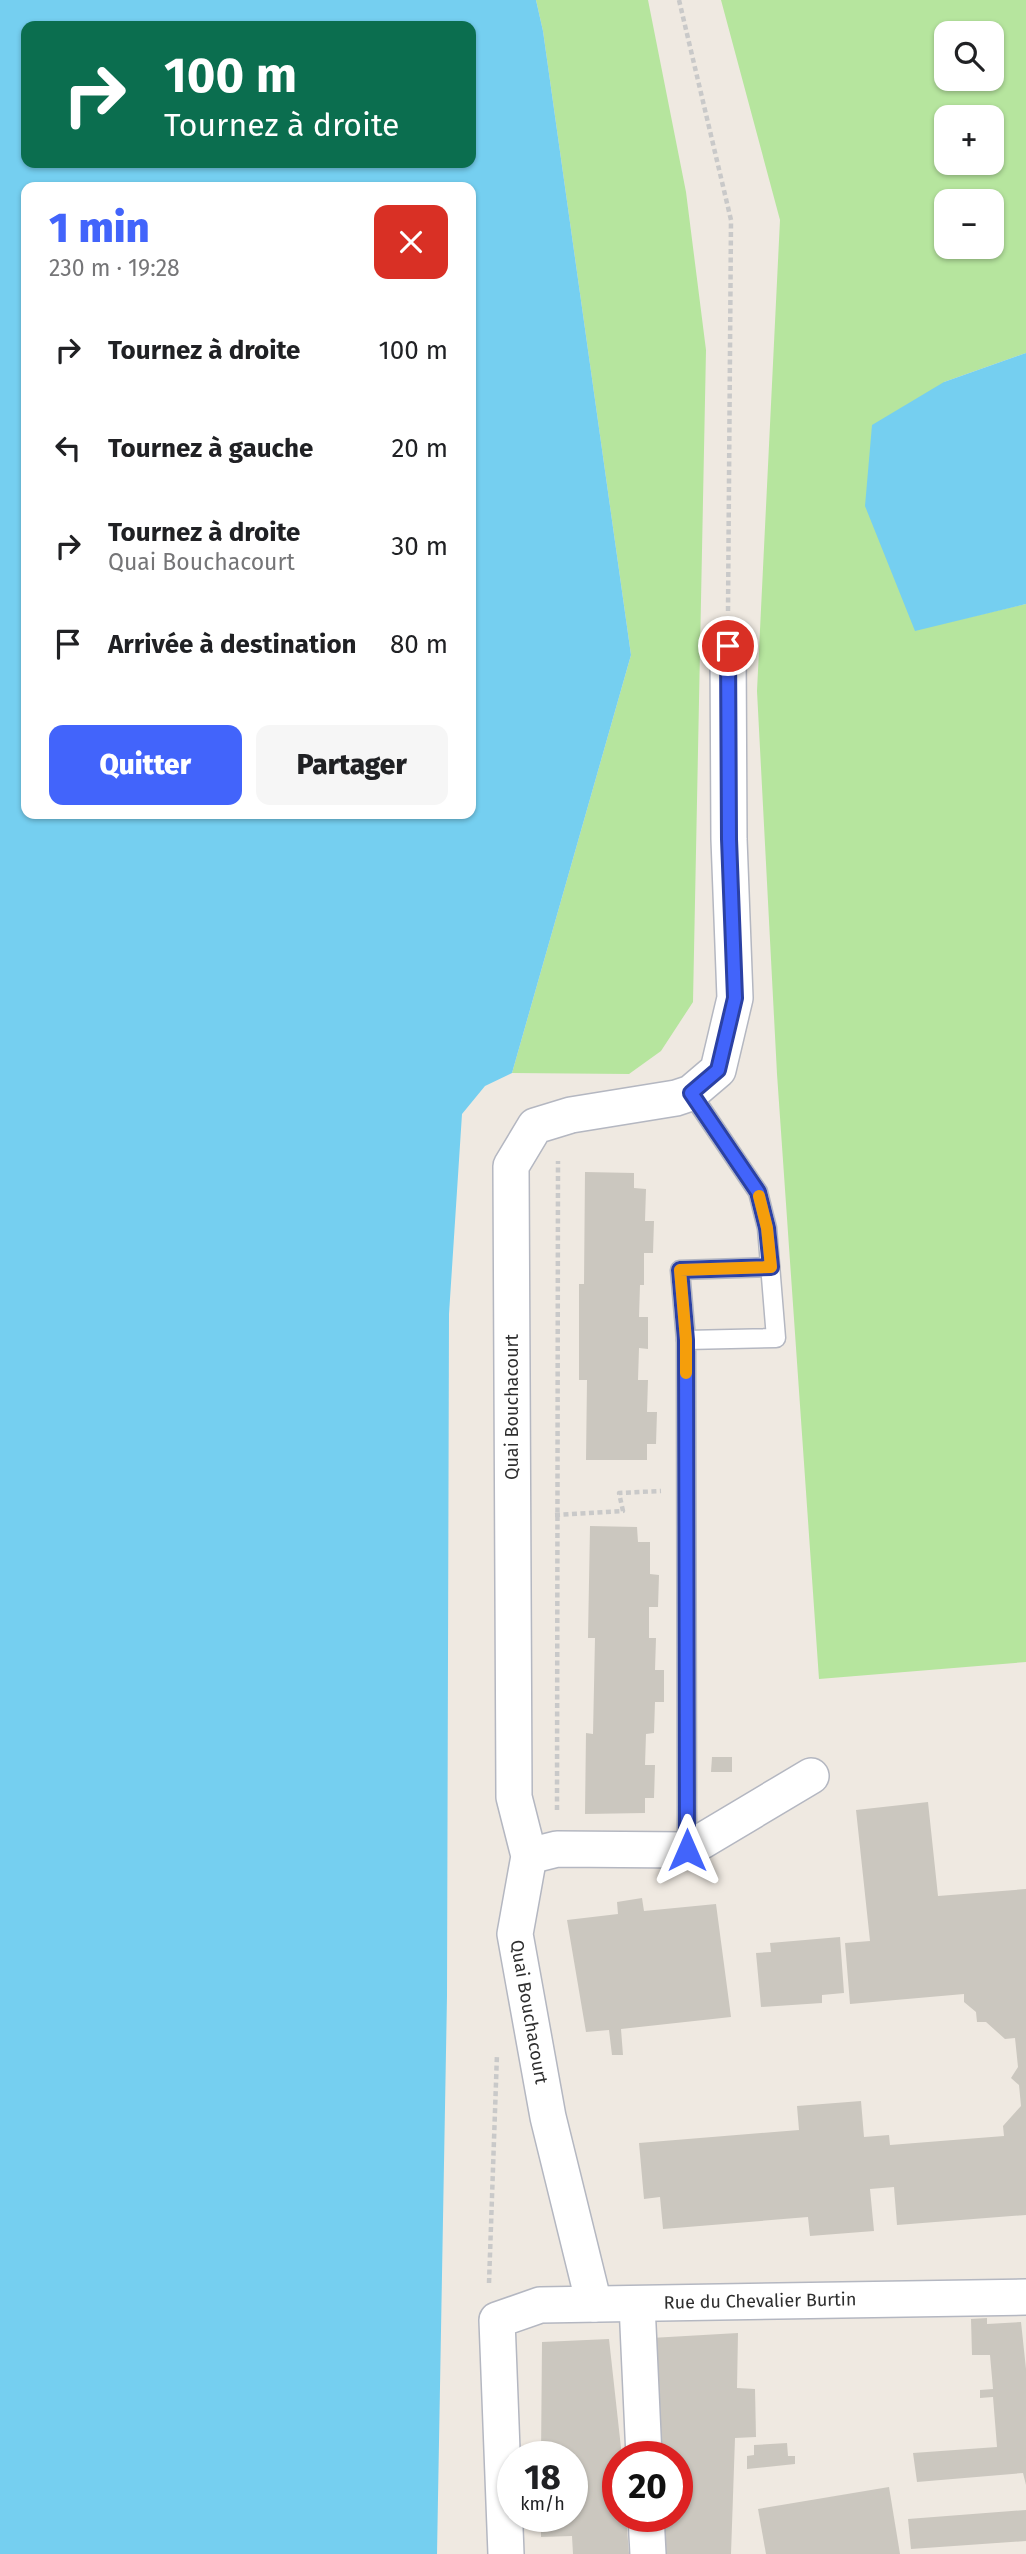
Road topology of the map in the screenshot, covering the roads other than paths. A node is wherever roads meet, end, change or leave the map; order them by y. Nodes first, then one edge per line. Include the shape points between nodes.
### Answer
1 (728, 646) road end
2 (691, 1093) junction
3 (771, 1267) junction
4 (686, 1340) junction
5 (811, 1776) dead end
6 (687, 1850) junction
7 (543, 1852) junction
8 (1026, 2297) edge
9 (594, 2304) junction
10 (637, 2304) junction
11 (642, 2441) edge
12 (647, 2532) edge
13 (506, 2554) edge
14 (648, 2554) edge

1 - 2 street, Quai Bouchacourt via 735,998 718,1070
2 - 3 lane via 758,1192
2 - 7 street, Quai Bouchacourt via 536,1126 511,1166 514,1797
3 - 4 lane via 776,1338
3 - 4 lane via 680,1270
4 - 6 lane
5 - 6 street
6 - 7 street
7 - 9 street, Quai Bouchacourt via 515,1934 548,2117
8 - 10 street, Rue du Chevalier Burtin
9 - 10 street, Rue du Chevalier Burtin
9 - 13 street, Rue du Chevalier Burtin via 493,2304
10 - 11 street
12 - 14 street

